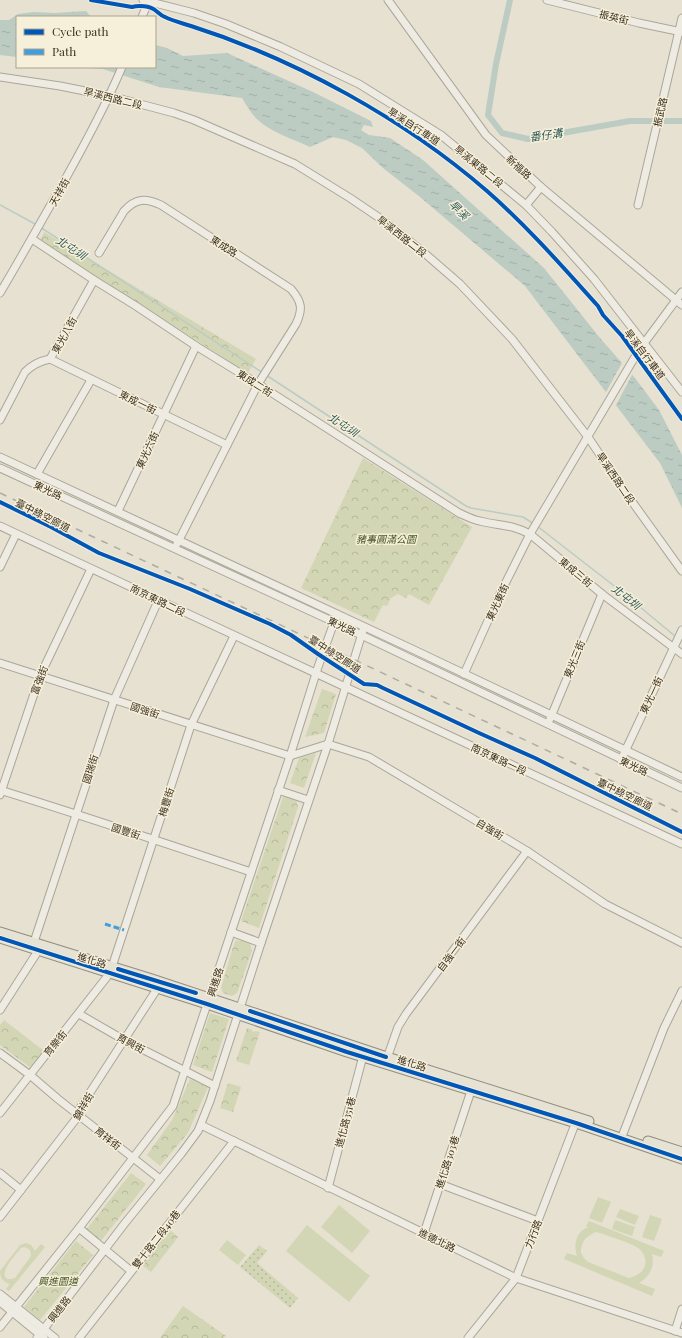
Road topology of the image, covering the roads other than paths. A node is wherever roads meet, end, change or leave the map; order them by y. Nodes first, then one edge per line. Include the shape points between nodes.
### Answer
1 (147, 0) edge
2 (388, 0) edge
3 (547, 0) edge
4 (142, 16) edge
5 (682, 18) edge
6 (680, 31) edge
7 (122, 68) edge
8 (0, 76) edge
9 (110, 96) junction
10 (541, 187) junction
11 (526, 205) junction
12 (638, 205) dead end
13 (32, 239) junction
14 (99, 253) dead end
15 (94, 280) junction
16 (682, 292) edge
17 (0, 293) edge
18 (676, 299) junction
19 (682, 304) edge
20 (644, 344) junction
21 (196, 346) junction
22 (50, 359) junction
23 (92, 380) junction
24 (258, 384) junction
25 (682, 392) edge
26 (164, 415) junction
27 (0, 420) edge
28 (588, 437) junction
29 (227, 445) junction
30 (0, 457) edge
31 (0, 468) edge
32 (37, 474) junction
33 (118, 511) junction
34 (480, 521) joint
35 (0, 526) edge
36 (531, 533) junction
37 (16, 534) junction
38 (178, 540) junction
39 (174, 548) junction
40 (0, 567) edge
41 (91, 569) junction
42 (682, 571) edge
43 (602, 594) junction
44 (158, 601) junction
45 (336, 614) junction
46 (334, 622) junction
47 (364, 627) junction
48 (682, 630) edge
49 (361, 635) junction
50 (234, 636) junction
51 (674, 648) junction
52 (682, 654) edge
53 (0, 663) edge
54 (316, 674) junction
55 (464, 674) junction
56 (40, 676) junction
57 (345, 688) junction
58 (114, 700) junction
59 (551, 716) junction
60 (547, 724) junction
61 (191, 725) junction
62 (328, 744) junction
63 (625, 750) junction
64 (290, 756) junction
65 (621, 760) junction
66 (682, 777) edge
67 (682, 788) edge
68 (278, 790) junction
69 (1, 792) edge
70 (308, 800) junction
71 (76, 813) junction
72 (154, 840) junction
73 (682, 844) edge
74 (527, 851) junction
75 (251, 872) junction
76 (0, 932) edge
77 (231, 932) junction
78 (0, 938) edge
79 (34, 942) junction
80 (261, 943) junction
81 (682, 943) edge
82 (38, 951) junction
83 (111, 970) junction
84 (157, 989) junction
85 (682, 990) edge
86 (208, 1001) junction
87 (0, 1010) edge
88 (239, 1011) junction
89 (79, 1014) junction
90 (124, 1040) junction
91 (0, 1053) edge
92 (363, 1056) junction
93 (386, 1060) junction
94 (184, 1070) junction
95 (30, 1075) junction
96 (215, 1086) junction
97 (470, 1091) junction
98 (0, 1113) edge
99 (79, 1115) junction
100 (577, 1120) junction
101 (201, 1125) junction
102 (622, 1136) junction
103 (234, 1142) junction
104 (682, 1152) edge
105 (133, 1158) junction
106 (682, 1159) edge
107 (0, 1173) edge
108 (160, 1180) junction
109 (440, 1184) junction
110 (328, 1188) junction
111 (21, 1190) junction
112 (0, 1217) edge
113 (538, 1221) junction
114 (78, 1228) junction
115 (424, 1233) junction
116 (105, 1250) junction
117 (131, 1271) junction
118 (516, 1278) junction
119 (0, 1294) edge
120 (0, 1302) edge
121 (13, 1309) junction
122 (682, 1309) edge
123 (0, 1327) edge
124 (678, 1332) edge
125 (41, 1335) edge
126 (55, 1338) edge
127 (79, 1338) edge
128 (468, 1338) edge

1 - 4 street
1 - 11 street, 旱溪東路二段 via 226,24 359,84 441,135
2 - 10 street, 新福路 via 486,135
3 - 6 street, 振英街
5 - 6 street, 振武路
6 - 12 street, 振武路
7 - 9 street, 天祥街
8 - 9 street, 旱溪西路二段
9 - 13 street, 天祥街
9 - 28 street, 旱溪西路二段 via 194,120 295,164 387,223 460,284 512,339
10 - 11 street
10 - 18 street, 新福路
11 - 20 street, 旱溪東路二段 via 594,279
13 - 15 street, 東成二街
13 - 17 street, 天祥街
14 - 24 street, 東成路 via 130,205 136,201 152,201 291,289 300,305 300,314
15 - 21 street, 東成二街
15 - 22 street, 東光八街
16 - 18 street, 東光東街
18 - 19 street, 新福路
18 - 20 street, 東光東街
20 - 25 street, 旱溪東路二段
20 - 28 street, 東光東街
21 - 24 street, 東成二街
21 - 26 street, 東光六街
22 - 23 street, 東成一街
22 - 27 street, 東光八街 via 31,366 24,372
23 - 26 street, 東成一街
23 - 32 street
24 - 29 street
24 - 34 street, 東成二街 via 453,510
26 - 29 street, 東成一街
26 - 33 street, 東光六街
28 - 36 street, 東光東街
28 - 42 street, 旱溪西路二段
29 - 38 street
30 - 32 street, 東光路
31 - 39 street, 東光路
32 - 33 street, 東光路
33 - 38 street, 東光路
34 - 36 street, 東成三街 via 507,525
35 - 37 street, 南京東路二段
36 - 43 street, 東成三街
36 - 55 street, 東光東街
37 - 40 street
37 - 41 street, 南京東路二段
38 - 39 street
38 - 45 street, 東光路
39 - 46 street, 東光路
41 - 44 street, 南京東路二段
41 - 56 street, 富強街
43 - 51 street, 東成三街
43 - 59 street, 東光三街
44 - 50 street, 南京東路二段
44 - 58 street, 國瑞街
45 - 46 street, 興進路
45 - 47 street, 東光路
46 - 49 street, 東光路
46 - 54 street, 興進路
47 - 49 street, 興進路
47 - 55 street, 東光路
48 - 51 street, 東光一街
49 - 57 street, 興進路
49 - 60 street, 東光路
50 - 54 street, 南京東路二段
50 - 61 street, 梅豐街
51 - 52 street, 東成三街
51 - 63 street, 東光一街
53 - 56 street, 國強街
54 - 57 street, 南京東路一段
54 - 64 street, 興進路
55 - 59 street, 東光路
56 - 58 street, 國強街
56 - 69 street, 富強街
57 - 62 street, 興進路
57 - 73 street, 南京東路一段
58 - 61 street, 國強街
58 - 71 street, 國瑞街
59 - 60 street, 東光三街
59 - 63 street, 東光路
60 - 65 street, 東光路
61 - 64 street, 國強街
61 - 72 street, 梅豐街
62 - 64 street
62 - 70 street, 興進路
62 - 74 street, 自強街 via 369,757
63 - 65 street, 東光一街
63 - 66 street, 東光路
64 - 68 street, 興進路
65 - 67 street, 東光路
68 - 70 street
68 - 75 street, 興進路
69 - 71 street, 國豐街
70 - 80 street, 興進路
71 - 72 street, 國豐街
71 - 79 street, 國瑞街
72 - 75 street, 國豐街
72 - 83 street, 梅豐街
74 - 81 street, 自強街 via 605,904
74 - 93 street, 自強一街 via 406,1014 398,1026
75 - 77 street, 興進路
76 - 79 main road, 進化路
77 - 80 street
77 - 86 street, 興進路
78 - 82 main road, 進化路
79 - 83 main road, 進化路
80 - 88 street, 興進路
82 - 83 main road, 進化路
82 - 87 street
83 - 84 main road, 進化路
83 - 86 main road, 進化路
83 - 89 street, 育樂街
84 - 86 main road, 進化路
84 - 90 street, 錦祥街
85 - 102 street via 664,1028
86 - 88 main road, 進化路
86 - 94 street, 興進路
88 - 92 main road, 進化路
88 - 93 main road, 進化路
88 - 96 street, 興進路
89 - 90 street, 育興街
89 - 95 street, 育樂街
90 - 94 street, 育興街
90 - 99 street, 錦祥街 via 80,1108
91 - 95 street, 育祥街
92 - 93 main road, 進化路
92 - 110 street, 進化路351巷
93 - 97 main road, 進化路
93 - 100 main road, 進化路
94 - 96 street, 育興街
94 - 105 street, 興進路 via 173,1106
95 - 98 street, 育樂街
95 - 99 street, 育祥街
96 - 101 street, 興進路
97 - 100 main road, 進化路
97 - 109 street, 進化路303巷
99 - 105 street, 育祥街
99 - 111 street, 錦祥街
100 - 102 main road, 進化路
100 - 113 street, 力行路
101 - 103 street, 進德北路
101 - 108 street, 興進路
102 - 104 main road, 進化路
102 - 106 main road, 進化路
103 - 110 street, 進德北路
103 - 117 street, 雙十路二段40巷
105 - 108 street, 育祥街
105 - 114 street, 興進路
107 - 111 street
108 - 116 street, 興進路
109 - 113 street
109 - 115 street, 進化路303巷
110 - 115 street, 進德北路
111 - 112 street, 錦祥街
113 - 118 street, 力行路
114 - 116 street
114 - 121 street, 興進路
115 - 118 street, 進德北路
116 - 117 street
116 - 125 street, 興進路
117 - 127 street, 雙十路二段40巷
118 - 124 street, 進德北路
118 - 128 street, 力行路
119 - 121 street
120 - 121 street
121 - 123 street, 興進路
121 - 125 street
122 - 124 street
125 - 126 street

